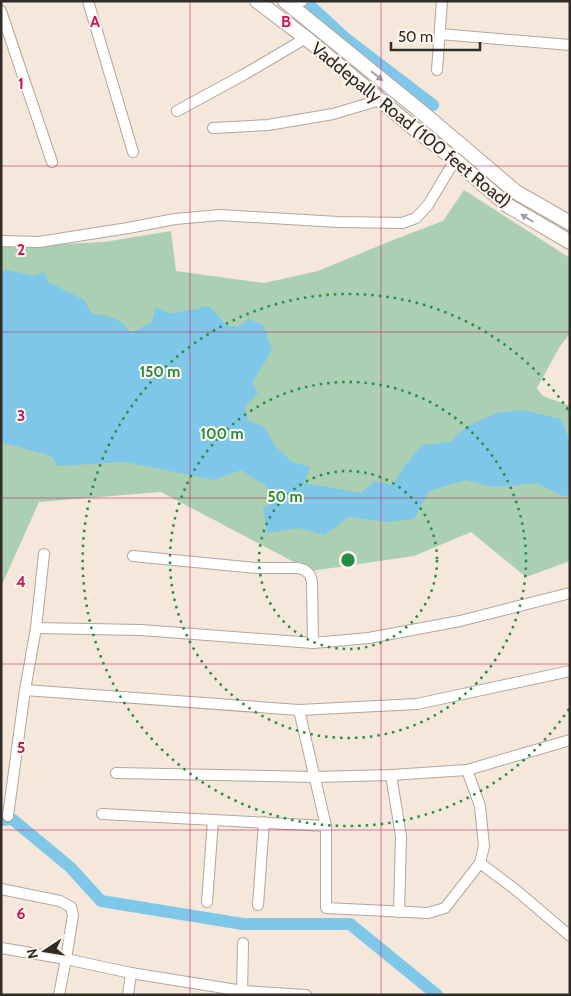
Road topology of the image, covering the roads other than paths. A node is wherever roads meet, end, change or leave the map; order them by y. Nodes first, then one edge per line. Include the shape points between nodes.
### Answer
1 (88, 1) edge
2 (257, 1) edge
3 (442, 1) edge
4 (295, 2) edge
5 (1, 11) edge
6 (440, 34) junction
7 (306, 38) junction
8 (570, 45) edge
9 (437, 70) dead end
10 (380, 100) junction
11 (177, 112) dead end
12 (212, 128) dead end
13 (133, 152) dead end
14 (454, 160) junction
15 (52, 162) dead end
16 (570, 223) edge
17 (1, 241) edge
18 (570, 242) edge
19 (44, 554) dead end
20 (133, 556) dead end
21 (570, 593) edge
22 (36, 628) junction
23 (313, 643) junction
24 (570, 671) edge
25 (25, 690) junction
26 (299, 710) junction
27 (570, 740) edge
28 (467, 770) junction
29 (116, 773) dead end
30 (391, 775) junction
31 (314, 777) junction
32 (102, 814) dead end
33 (8, 816) dead end
34 (213, 820) junction
35 (264, 822) junction
36 (326, 826) junction
37 (480, 863) junction
38 (1, 889) edge
39 (208, 902) dead end
40 (258, 905) dead end
41 (399, 912) junction
42 (570, 936) edge
43 (243, 943) dead end
44 (1, 948) edge
45 (66, 959) junction
46 (131, 973) junction
47 (242, 993) edge
48 (59, 995) edge
49 (128, 995) edge
50 (306, 995) edge

1 - 13 street
2 - 7 main road, Vaddepally Road (100 feet Road)
3 - 6 street
4 -> 16 main road via 516,192
5 - 15 street
6 - 8 street
6 - 9 street
7 - 10 main road, Vaddepally Road (100 feet Road)
7 - 11 street
10 - 12 street via 333,114 268,125
10 - 14 main road, Vaddepally Road (100 feet Road)
14 - 17 street via 428,205 416,218 402,223 220,215 175,219 40,242
18 -> 14 main road, Vaddepally Road (100 feet Road) via 507,205
19 - 22 street
20 - 23 street via 305,570 312,582
21 - 23 street via 460,621 369,638
22 - 23 street via 141,630
22 - 25 street
24 - 26 street via 417,704
25 - 26 street
25 - 33 street
26 - 31 street
27 - 28 street
28 - 30 street
28 - 37 street via 480,806 484,846
29 - 31 street
30 - 31 street
30 - 41 street via 401,836
31 - 36 street
32 - 34 street
34 - 35 street
34 - 39 street
35 - 36 street
35 - 40 street
36 - 41 street via 326,908
37 - 41 street via 445,908 428,913
37 - 42 street
38 - 45 street via 60,901 71,907 74,915
43 - 47 street
44 - 45 street
45 - 46 street
45 - 48 street
46 - 47 street
46 - 49 street
47 - 50 street

